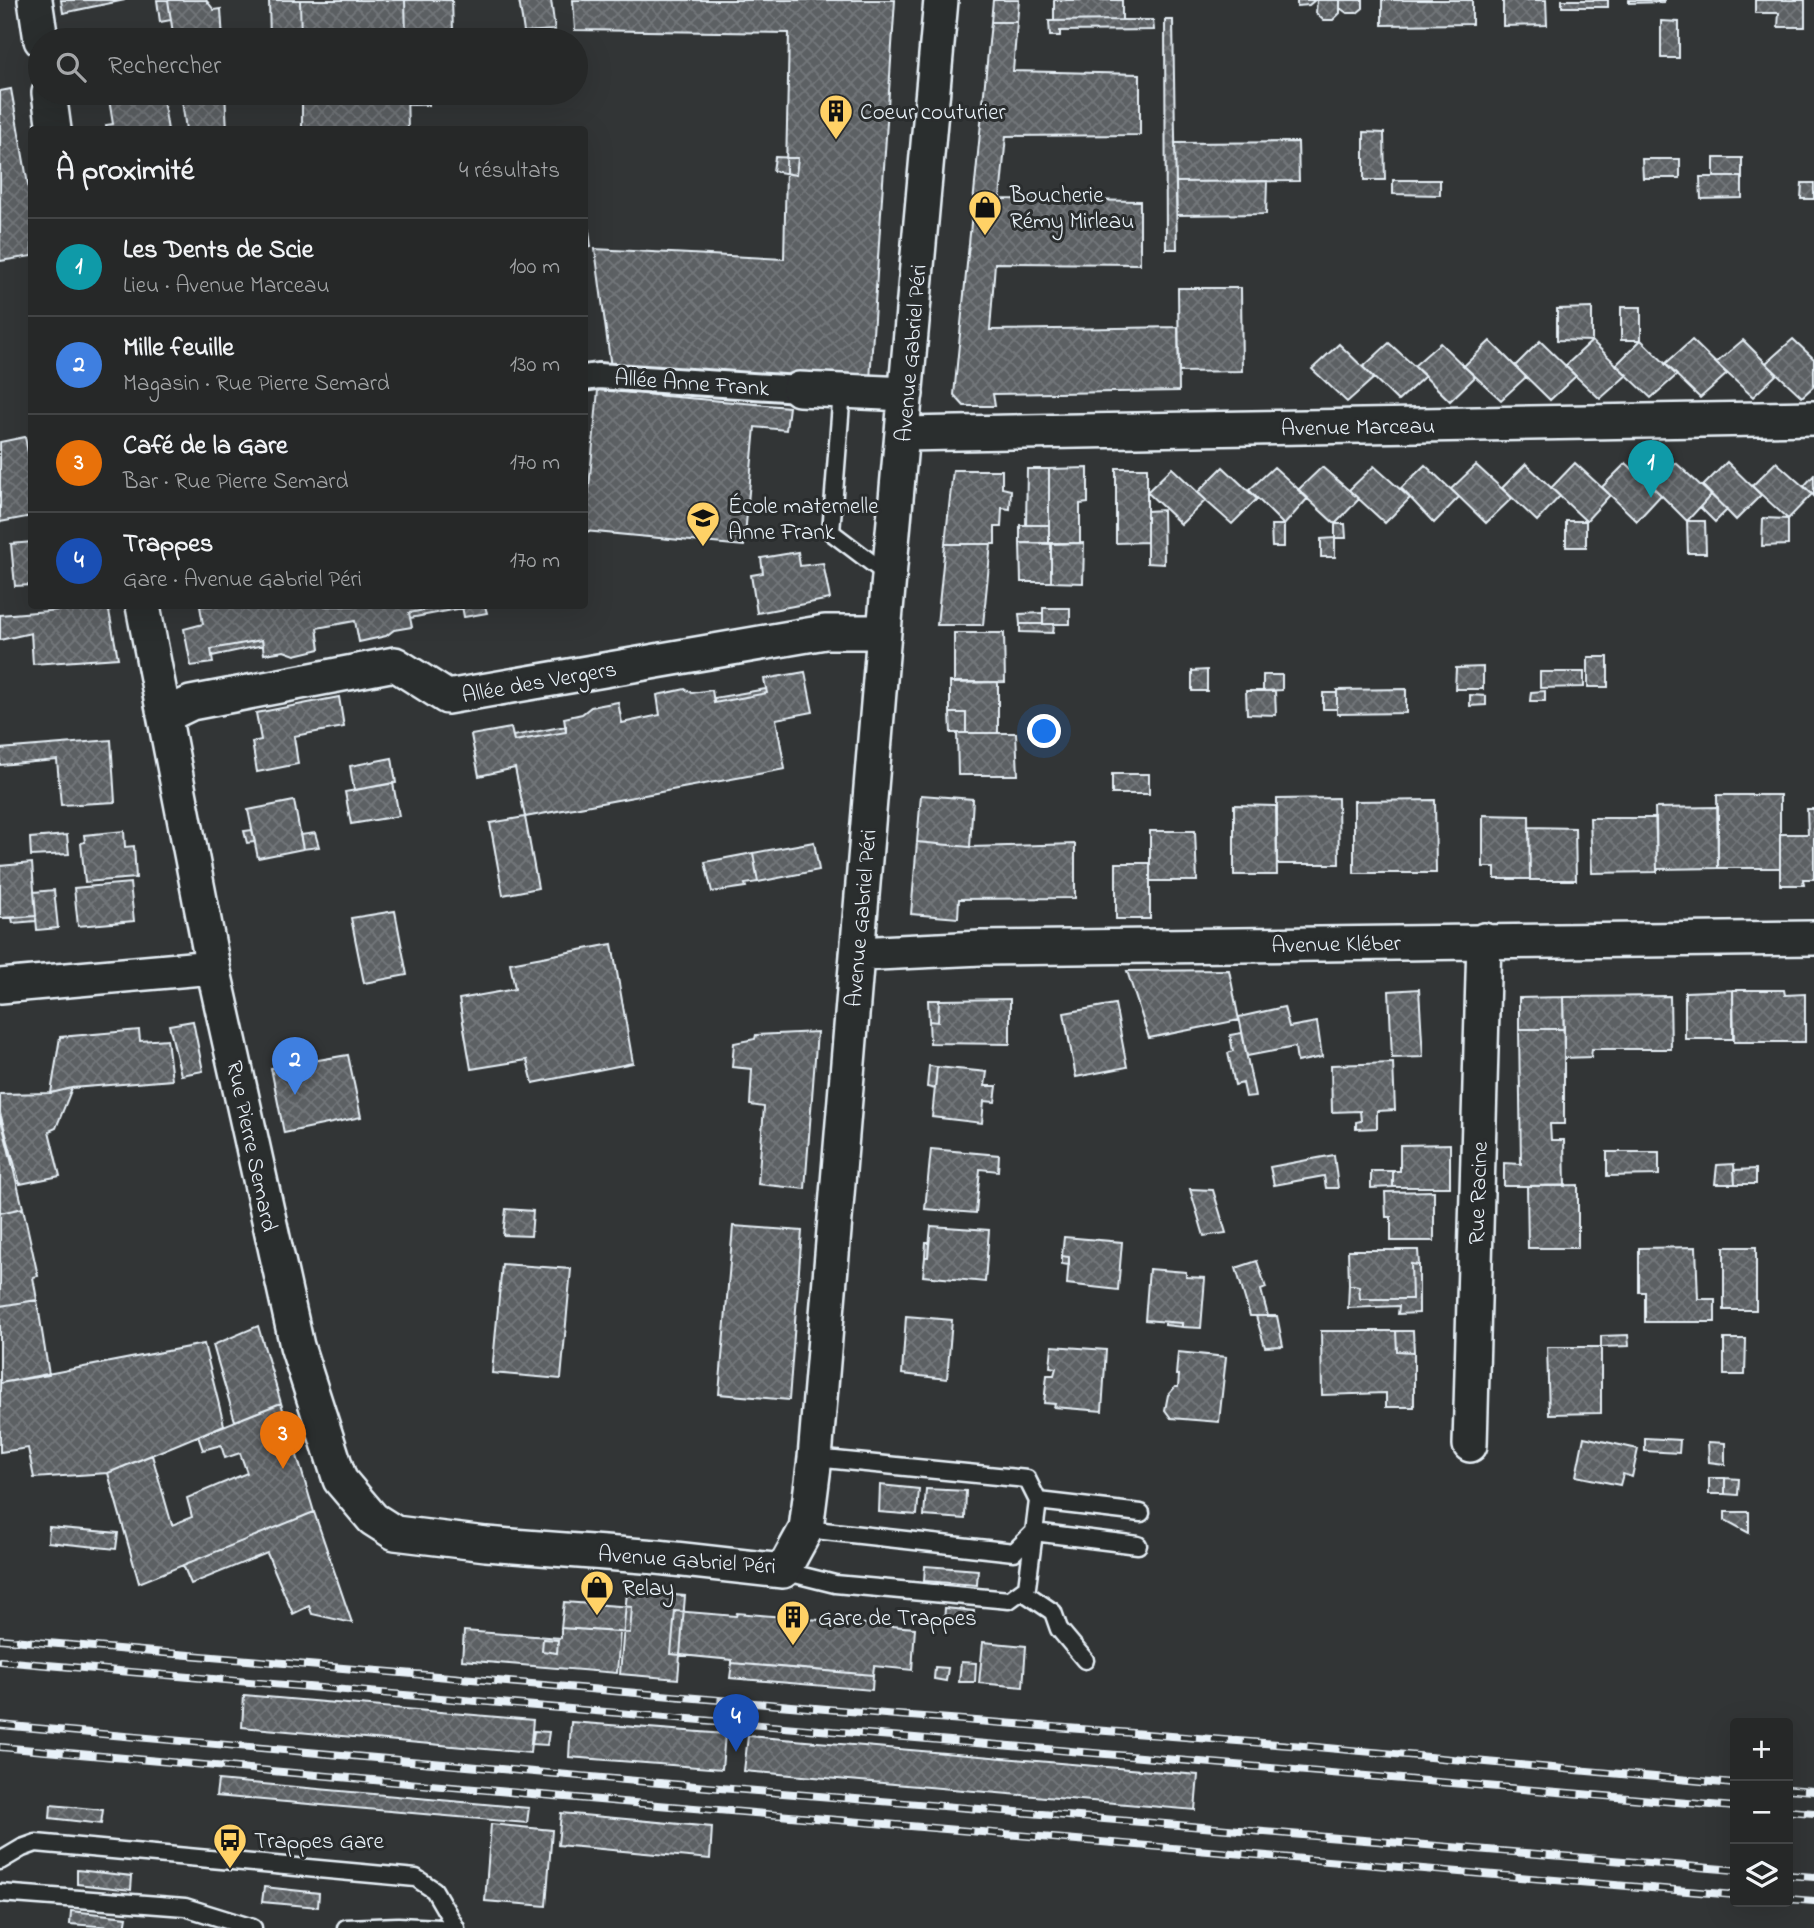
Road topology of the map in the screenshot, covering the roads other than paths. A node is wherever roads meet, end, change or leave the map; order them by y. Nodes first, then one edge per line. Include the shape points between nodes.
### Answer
1 (34, 0) edge
2 (941, 0) edge
3 (39, 28) edge
4 (51, 105) edge
5 (53, 126) edge
6 (588, 377) edge
7 (799, 389) joint
8 (842, 391) junction
9 (906, 394) junction
10 (1814, 418) edge
11 (903, 434) junction
12 (889, 576) junction
13 (144, 609) edge
14 (884, 632) junction
15 (166, 715) junction
16 (1814, 938) edge
17 (1484, 940) junction
18 (858, 954) junction
19 (214, 967) junction
20 (0, 986) edge
21 (1470, 1445) dead end
22 (815, 1458) junction
23 (1038, 1501) junction
24 (1141, 1513) dead end
25 (806, 1530) junction
26 (1034, 1532) junction
27 (1138, 1545) dead end
28 (524, 1546) joint
29 (783, 1571) junction
30 (1022, 1591) junction
31 (1085, 1660) dead end
32 (0, 1861) edge
33 (0, 1893) edge
34 (253, 1928) edge
35 (346, 1928) edge
36 (440, 1928) edge
37 (456, 1928) edge

1 - 3 street
2 - 9 street, Avenue Gabriel Péri
4 - 5 street
6 - 7 street, Allée Anne Frank
7 - 8 street
8 - 9 street
8 - 12 lane via 831,532
9 - 11 street, Avenue Gabriel Péri
10 - 11 street, Avenue Marceau
11 - 12 street, Avenue Gabriel Péri
12 - 14 street, Avenue Gabriel Péri
13 - 15 street, Rue Pierre Semard
14 - 15 street, Allée des Vergers via 825,632 447,697 395,664 191,703
14 - 18 street, Avenue Gabriel Péri
15 - 19 street, Rue Pierre Semard
16 - 17 street, Avenue Kléber
17 - 18 street, Avenue Kléber via 981,947
17 - 21 street, Rue Racine
18 - 22 street, Avenue Gabriel Péri
19 - 20 street
19 - 28 street, Rue Pierre Semard via 297,1346 340,1479 373,1519 395,1533
22 - 23 lane via 1027,1479
22 - 25 street, Avenue Gabriel Péri
23 - 24 lane
23 - 26 lane
25 - 26 lane via 1014,1552
25 - 29 street, Avenue Gabriel Péri
26 - 27 lane
26 - 30 lane via 1027,1587
28 - 29 street, Avenue Gabriel Péri
29 - 30 lane via 835,1584 1009,1600
30 - 31 lane via 1053,1612 1059,1629
32 - 37 lane via 36,1843 416,1878 434,1890
33 - 34 lane via 185,1907
35 - 36 lane

